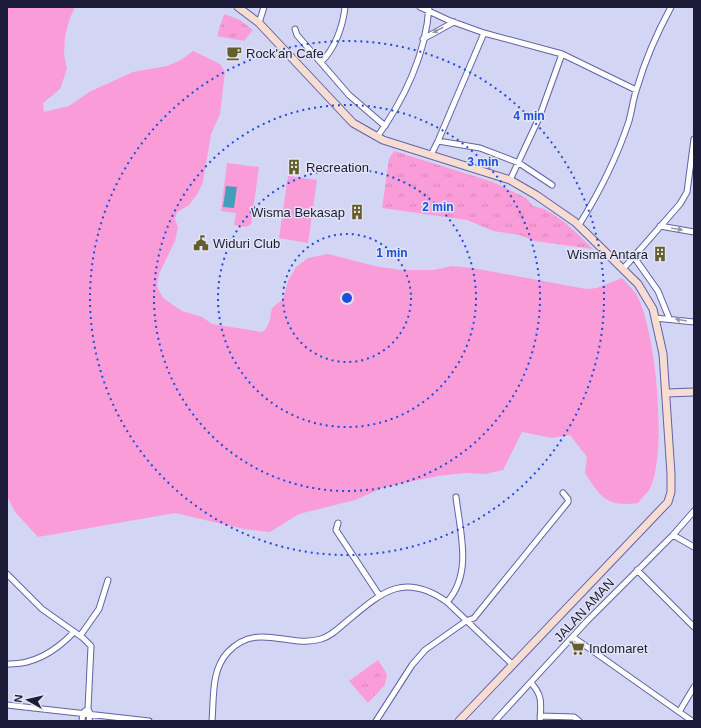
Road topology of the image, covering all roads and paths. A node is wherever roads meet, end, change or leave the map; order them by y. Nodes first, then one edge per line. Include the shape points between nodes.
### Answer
1 (238, 7) edge
2 (264, 7) edge
3 (345, 7) edge
4 (420, 7) edge
5 (671, 7) edge
6 (429, 9) edge
7 (454, 22) junction
8 (260, 23) junction
9 (295, 28) dead end
10 (484, 34) junction
11 (423, 39) junction
12 (562, 54) junction
13 (322, 62) junction
14 (636, 90) junction
15 (385, 126) junction
16 (377, 137) junction
17 (694, 139) edge
18 (438, 141) junction
19 (431, 155) junction
20 (519, 163) junction
21 (510, 180) junction
22 (691, 184) edge
23 (552, 185) dead end
24 (579, 226) junction
25 (660, 226) junction
26 (694, 232) edge
27 (634, 257) junction
28 (623, 269) junction
29 (655, 318) junction
30 (669, 318) junction
31 (694, 322) edge
32 (694, 392) edge
33 (667, 393) junction
34 (563, 493) dead end
35 (456, 497) dead end
36 (694, 511) edge
37 (338, 523) dead end
38 (673, 535) junction
39 (694, 547) edge
40 (637, 570) junction
41 (7, 574) edge
42 (108, 580) dead end
43 (379, 595) junction
44 (447, 602) junction
45 (466, 621) junction
46 (694, 627) edge
47 (74, 632) junction
48 (80, 636) junction
49 (573, 637) junction
50 (7, 664) edge
51 (512, 664) junction
52 (531, 683) junction
53 (694, 687) edge
54 (7, 705) edge
55 (89, 711) junction
56 (679, 712) junction
57 (83, 713) junction
58 (540, 719) edge
59 (82, 721) edge
60 (89, 721) edge
61 (149, 721) edge
62 (212, 721) edge
63 (376, 721) edge
64 (459, 721) edge
65 (495, 721) edge
66 (579, 721) edge
67 (692, 721) edge

1 - 8 street
2 - 8 street
3 - 13 street via 336,40
4 - 6 street
5 - 14 street via 646,59
6 - 7 street
6 - 11 street
7 - 10 street
7 -> 11 street
8 - 16 street via 346,116
9 - 13 street via 297,35
10 - 12 street
10 - 18 street
11 - 15 street via 410,81
12 - 14 street
12 - 20 street via 539,118
13 - 15 street via 349,95
14 - 24 street via 629,120 619,146 604,181
15 - 16 street
16 - 19 street
17 - 22 street via 691,149
18 - 19 street
18 - 20 street via 480,148
19 - 21 street
20 - 21 street
20 - 23 street
21 - 24 street
22 - 25 street via 680,204
24 - 28 street
25 -> 26 street
25 - 27 street
27 - 28 street
27 - 30 street via 658,291
28 - 29 street via 646,296
29 - 30 street
29 - 33 street via 663,354
31 -> 30 street
32 - 33 street
33 - 51 street via 671,474 668,502
34 - 45 street via 568,502 484,607 474,618
35 - 44 street via 463,568 458,587
36 - 38 street, JALAN AMAN
37 - 43 street via 336,530
38 - 39 street
38 - 40 street, JALAN AMAN
40 - 46 street
40 - 49 street, JALAN AMAN
41 - 47 street via 42,609
42 - 48 street via 99,609
43 - 44 street via 390,590 416,588 437,595
43 - 62 street via 331,635 320,639 310,641 257,636 234,646 224,656 216,671
44 - 45 street
45 - 51 street
45 - 63 street via 425,650 412,665
47 - 48 street
47 - 50 street via 53,651 40,658 23,664
48 - 55 street via 91,650
49 - 52 street, JALAN AMAN
49 - 56 street
51 - 64 street
52 - 58 street via 541,698
52 - 65 street, JALAN AMAN
53 - 56 street
54 - 57 street
55 - 57 street
55 - 60 street
55 - 61 street
56 - 67 street
57 - 59 street
58 - 66 street via 574,717

